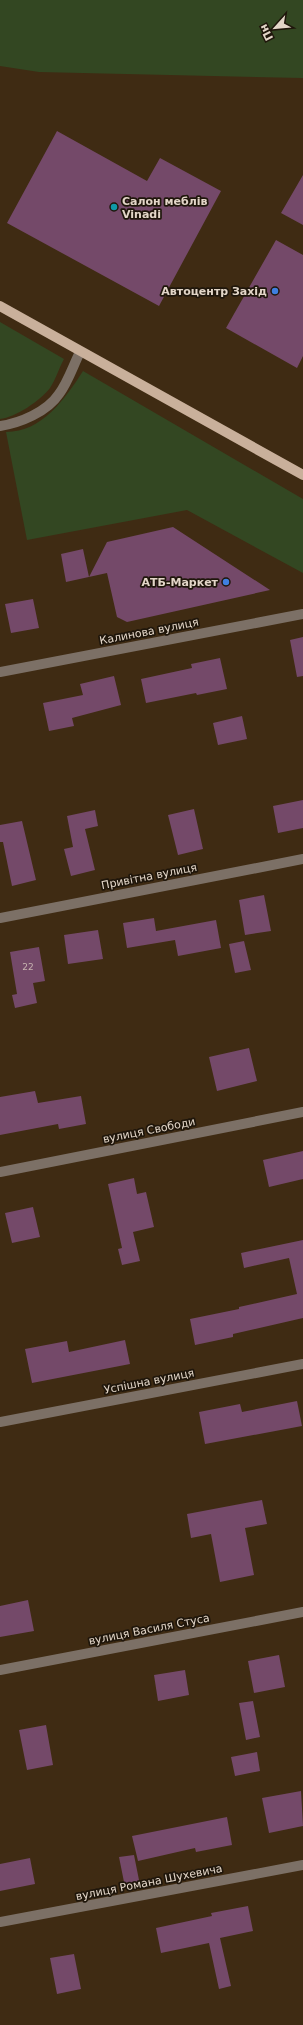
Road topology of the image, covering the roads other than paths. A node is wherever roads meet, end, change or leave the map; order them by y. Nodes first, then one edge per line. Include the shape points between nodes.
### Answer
1 (0, 306) edge
2 (80, 352) junction
3 (0, 426) edge
4 (303, 475) edge
5 (303, 614) edge
6 (0, 672) edge
7 (303, 859) edge
8 (0, 918) edge
9 (303, 1112) edge
10 (0, 1172) edge
11 (303, 1364) edge
12 (0, 1422) edge
13 (303, 1612) edge
14 (0, 1670) edge
15 (303, 1865) edge
16 (0, 1922) edge

1 - 2 main road
2 - 3 street via 59,394 46,408 14,424
2 - 4 main road
5 - 6 street, Калинова вулиця
7 - 8 street, Привітна вулиця
9 - 10 street, вулиця Свободи
11 - 12 street, Успішна вулиця
13 - 14 street, вулиця Василя Стуса
15 - 16 street, вулиця Романа Шухевича

